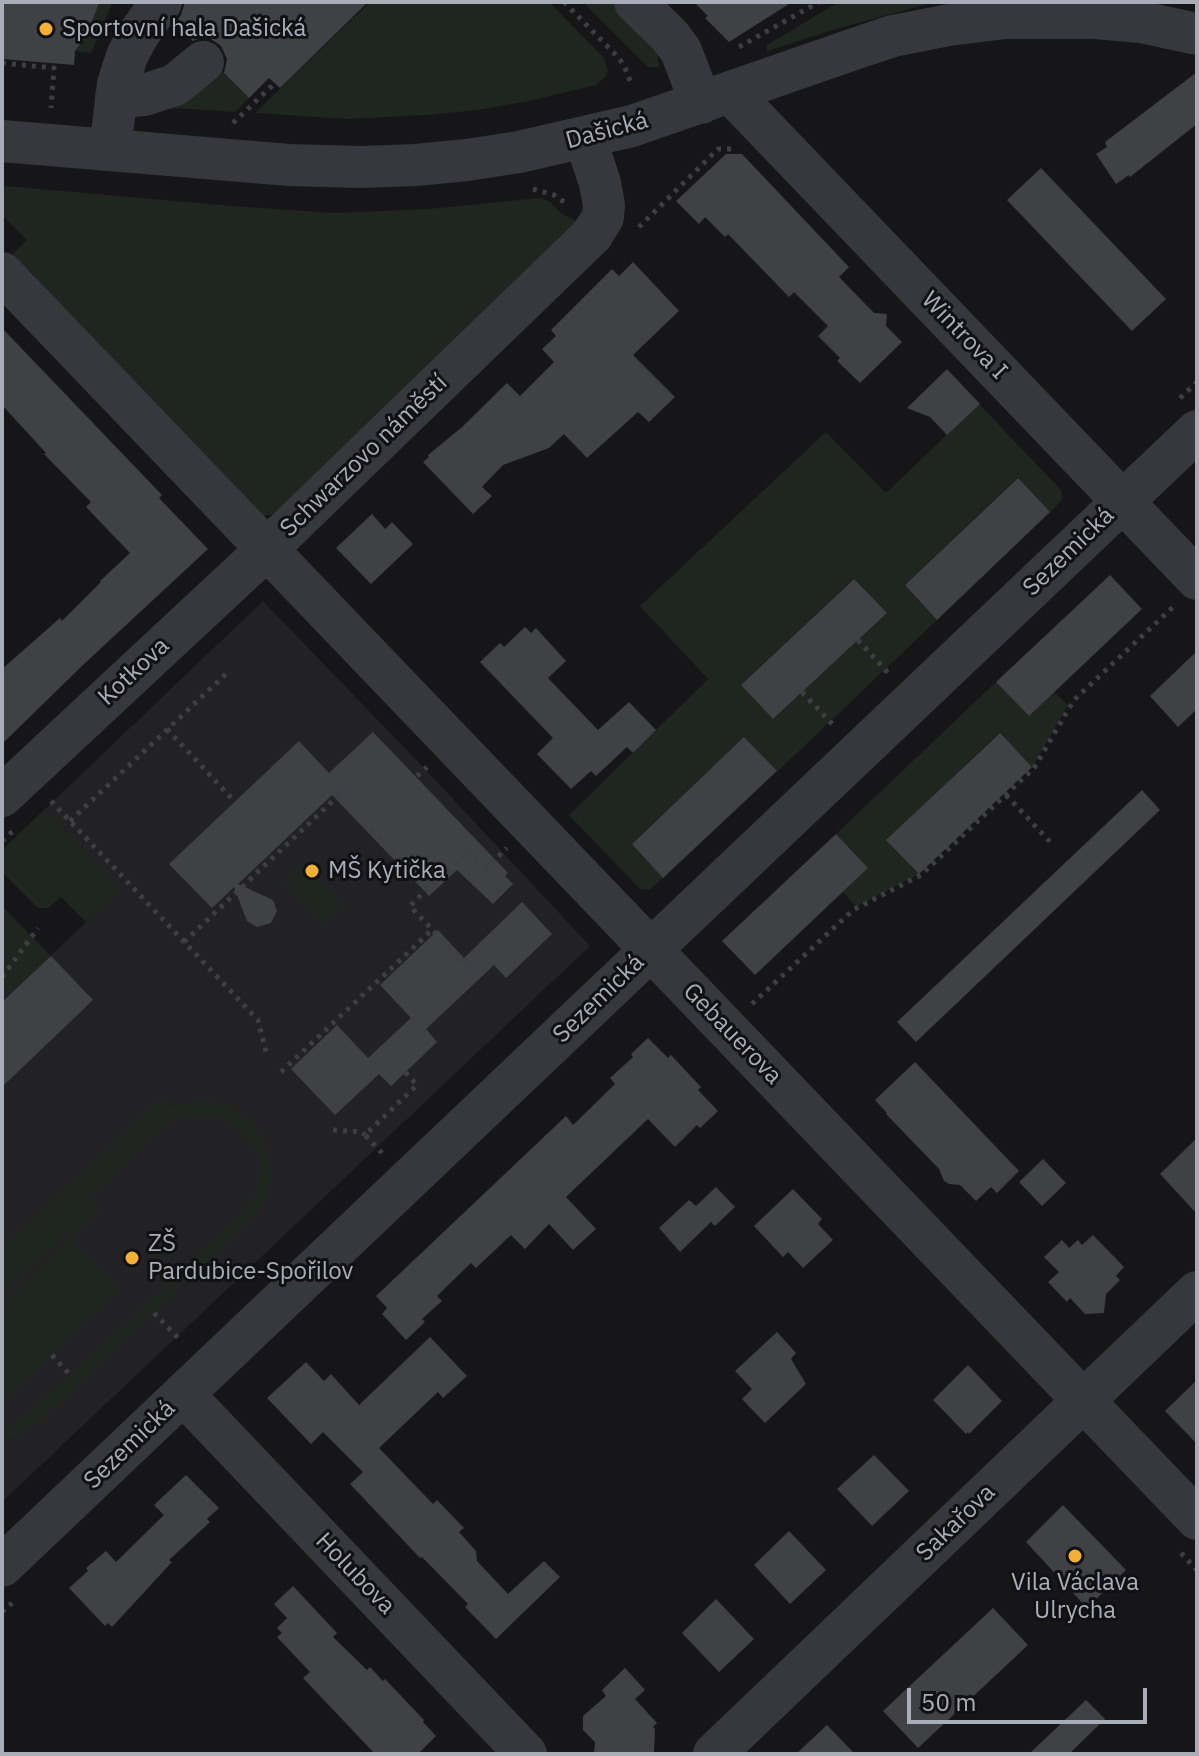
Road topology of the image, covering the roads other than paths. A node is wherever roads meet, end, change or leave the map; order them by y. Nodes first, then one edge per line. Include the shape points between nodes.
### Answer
1 (161, 2) edge
2 (635, 2) edge
3 (1031, 9) edge
4 (1197, 34) edge
5 (203, 62) dead end
6 (116, 97) junction
7 (716, 98) junction
8 (585, 138) junction
9 (2, 141) edge
10 (110, 150) junction
11 (2, 273) edge
12 (1197, 431) edge
13 (1122, 502) junction
14 (267, 549) junction
15 (1188, 590) edge
16 (2, 796) edge
17 (651, 950) junction
18 (1197, 1292) edge
19 (183, 1394) junction
20 (1083, 1401) junction
21 (1197, 1519) edge
22 (2, 1566) edge
23 (526, 1754) edge
24 (714, 1754) edge

1 - 6 street via 127,56
2 - 7 street via 670,36
3 - 4 street, Dašická
3 - 7 street, Dašická via 893,36
5 - 6 street via 175,85
6 - 10 street
7 - 8 street, Dašická
7 - 13 street, Wintrova I
8 - 10 street, Dašická via 467,160 361,167
8 - 14 street, Schwarzovo náměstí via 603,197 603,217 592,235
9 - 10 street, Dašická
11 - 14 street, Schwarzovo náměstí
12 - 13 street, Sezemická
13 - 15 street, Wintrova I
13 - 17 street, Sezemická
14 - 16 street, Kotkova
14 - 17 street, Gebauerova
17 - 19 street, Sezemická
17 - 20 street, Gebauerova
18 - 20 street, Sakařova
19 - 22 street, Sezemická
19 - 23 street, Holubova
20 - 21 street, Gebauerova
20 - 24 street, Sakařova

